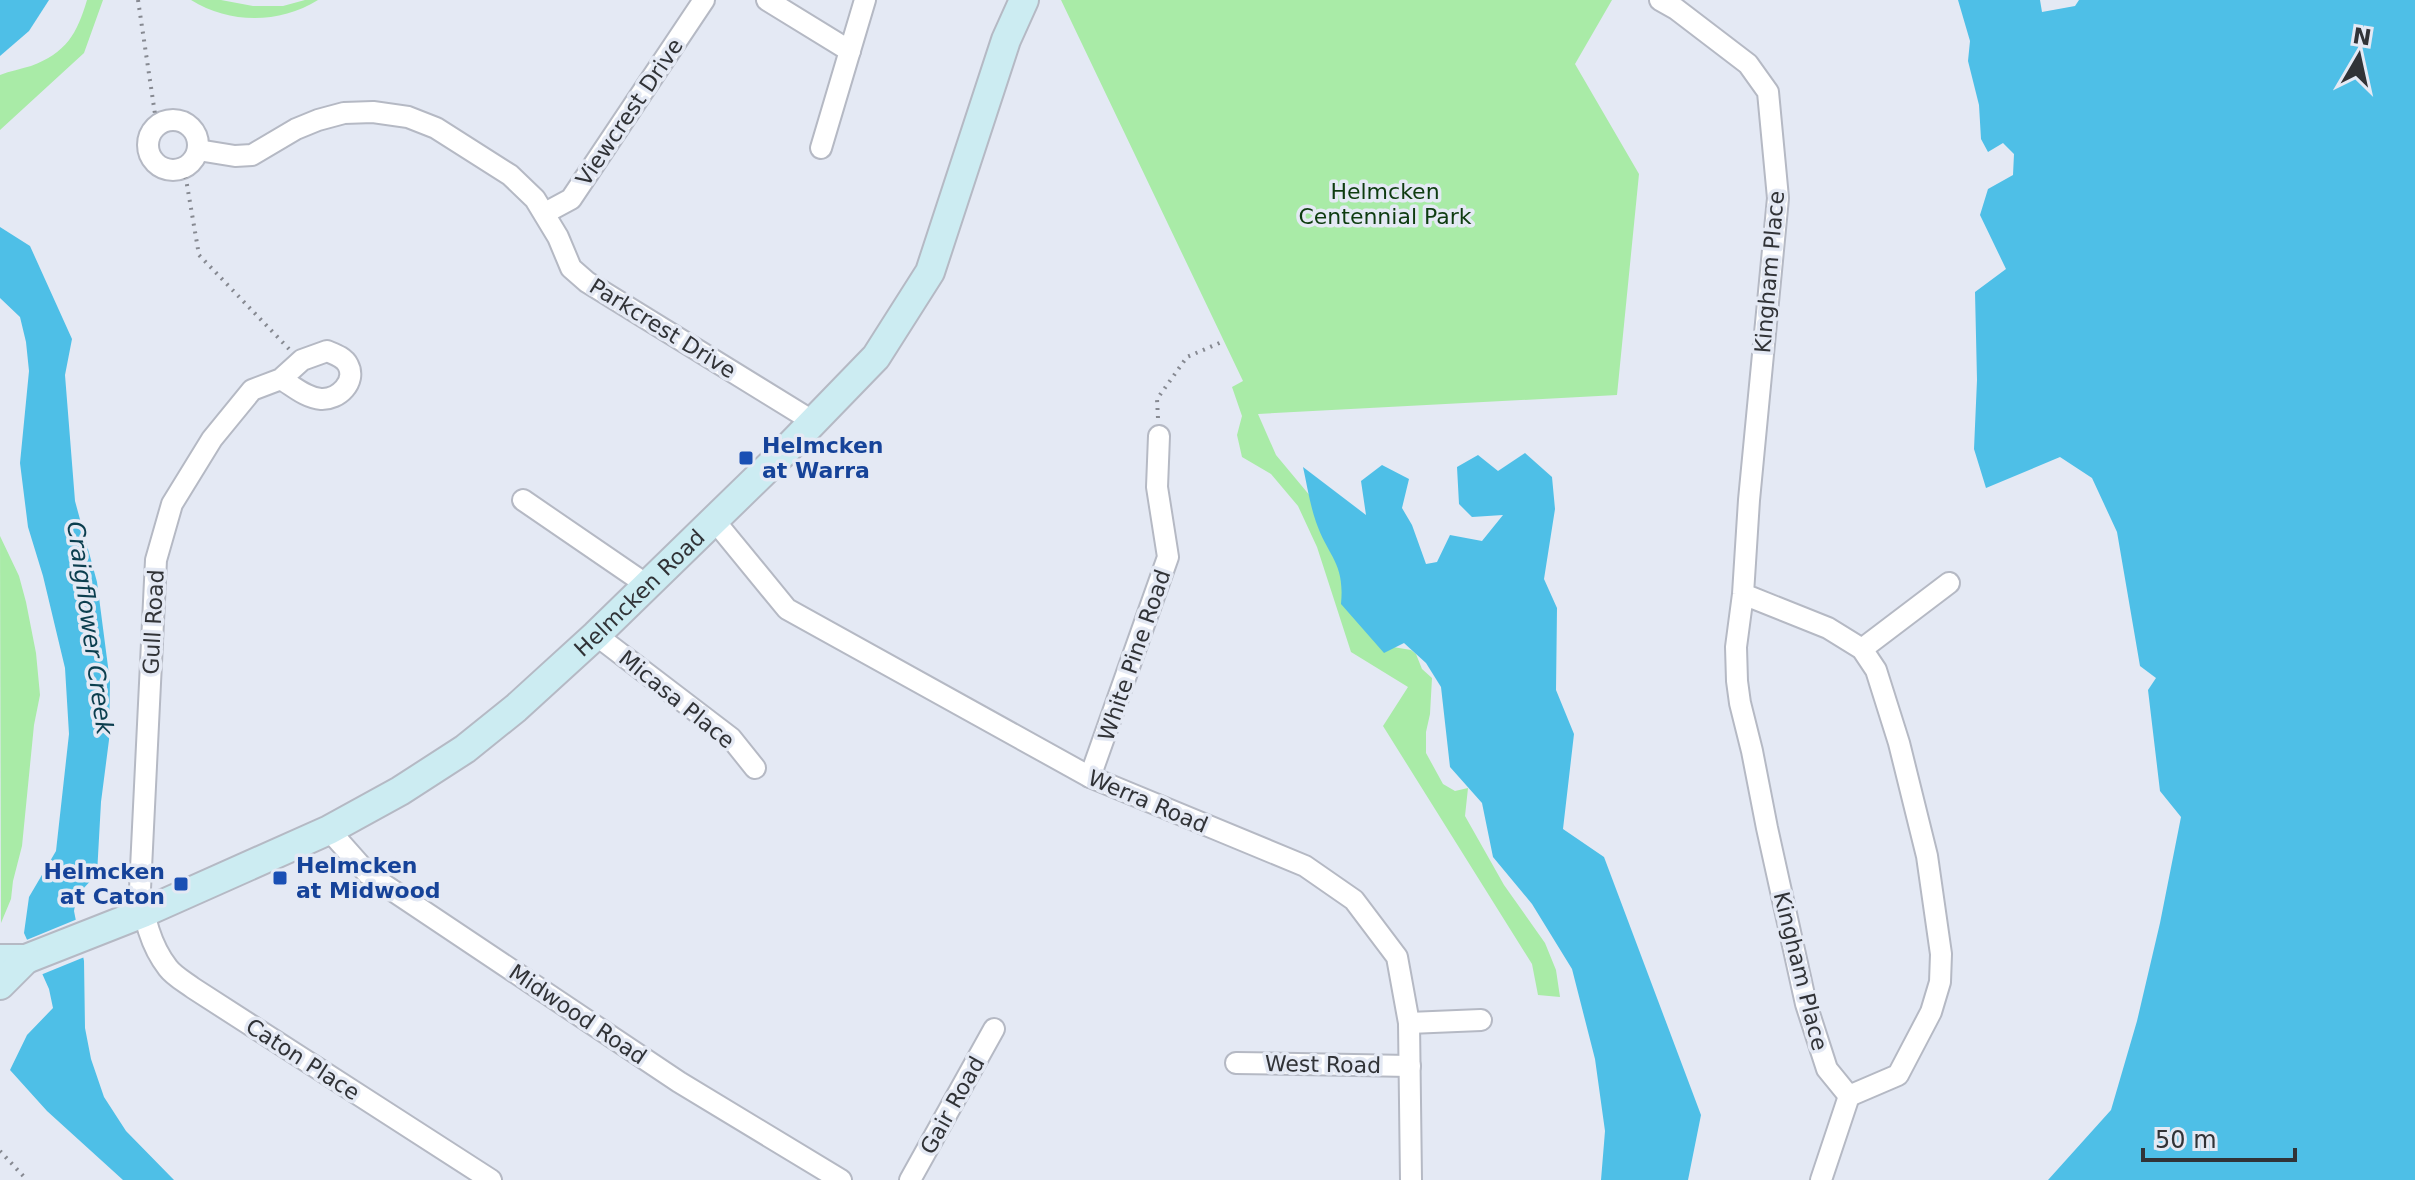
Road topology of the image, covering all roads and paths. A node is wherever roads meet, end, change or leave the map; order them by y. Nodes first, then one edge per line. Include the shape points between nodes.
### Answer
1 (138, 0) edge
2 (704, 0) edge
3 (767, 0) edge
4 (865, 0) edge
5 (1024, 0) edge
6 (1660, 0) edge
7 (850, 51) junction
8 (160, 123) junction
9 (821, 148) dead end
10 (198, 150) junction
11 (182, 169) junction
12 (545, 213) junction
13 (1224, 341) dead end
14 (302, 360) junction
15 (281, 379) junction
16 (814, 422) junction
17 (1159, 436) joint
18 (523, 500) dead end
19 (714, 520) junction
20 (1949, 583) dead end
21 (647, 585) junction
22 (1743, 594) junction
23 (596, 635) junction
24 (1862, 649) junction
25 (755, 768) dead end
26 (1090, 777) junction
27 (329, 830) junction
28 (143, 913) junction
29 (13, 959) edge
30 (0, 985) edge
31 (1481, 1020) dead end
32 (1409, 1023) junction
33 (994, 1029) dead end
34 (1236, 1063) dead end
35 (1410, 1066) junction
36 (1849, 1096) junction
37 (0, 1151) edge
38 (27, 1180) edge
39 (491, 1180) edge
40 (841, 1180) edge
41 (910, 1180) edge
42 (1411, 1180) edge
43 (1821, 1180) edge

1 - 8 path
2 - 12 street, Viewcrest Drive via 571,199
3 - 7 street
4 - 7 street
5 - 16 main road, Helmcken Road via 930,272 876,357
6 - 22 street, Kingham Place via 1748,64 1768,92 1778,198
7 - 9 street
8 - 10 street via 188,124
8 - 11 street via 148,138 150,156 164,169
10 - 11 street
10 - 12 street, Parkcrest Drive via 252,155 296,129 344,113 408,117 436,128 510,175
11 - 14 path via 199,255
12 - 16 street, Parkcrest Drive via 571,268 587,282
13 - 17 path via 1187,357 1157,399
14 - 15 street, Gull Road
14 - 15 street via 327,351 338,356 348,365 345,388 321,399
15 - 28 street, Gull Road via 252,390 212,439 172,504 156,560
16 - 19 main road, Helmcken Road
17 - 26 street, White Pine Road via 1157,487 1168,557
18 - 21 street
19 - 21 main road, Helmcken Road
19 - 26 street, Werra Road via 787,609
20 - 24 street
21 - 23 main road, Helmcken Road
22 - 24 street via 1828,628
22 - 36 street, Kingham Place via 1736,647 1740,703 1806,1004 1827,1069
23 - 25 street, Micasa Place via 731,738
23 - 27 main road, Helmcken Road via 465,749
24 - 36 street via 1876,670 1899,743 1927,856 1941,954 1931,1012 1898,1075
26 - 32 street, Werra Road via 1305,866 1354,900 1397,957
27 - 28 main road, Helmcken Road
27 - 40 street, Midwood Road via 368,874 679,1082
28 - 29 main road, Helmcken Road
28 - 39 street, Caton Place via 169,969 193,988
29 - 30 main road, Helmcken Road
31 - 32 street
32 - 35 street, Werra Road
33 - 41 street, Gair Road
34 - 35 street, West Road
35 - 42 street, Werra Road
36 - 43 street
37 - 38 path

